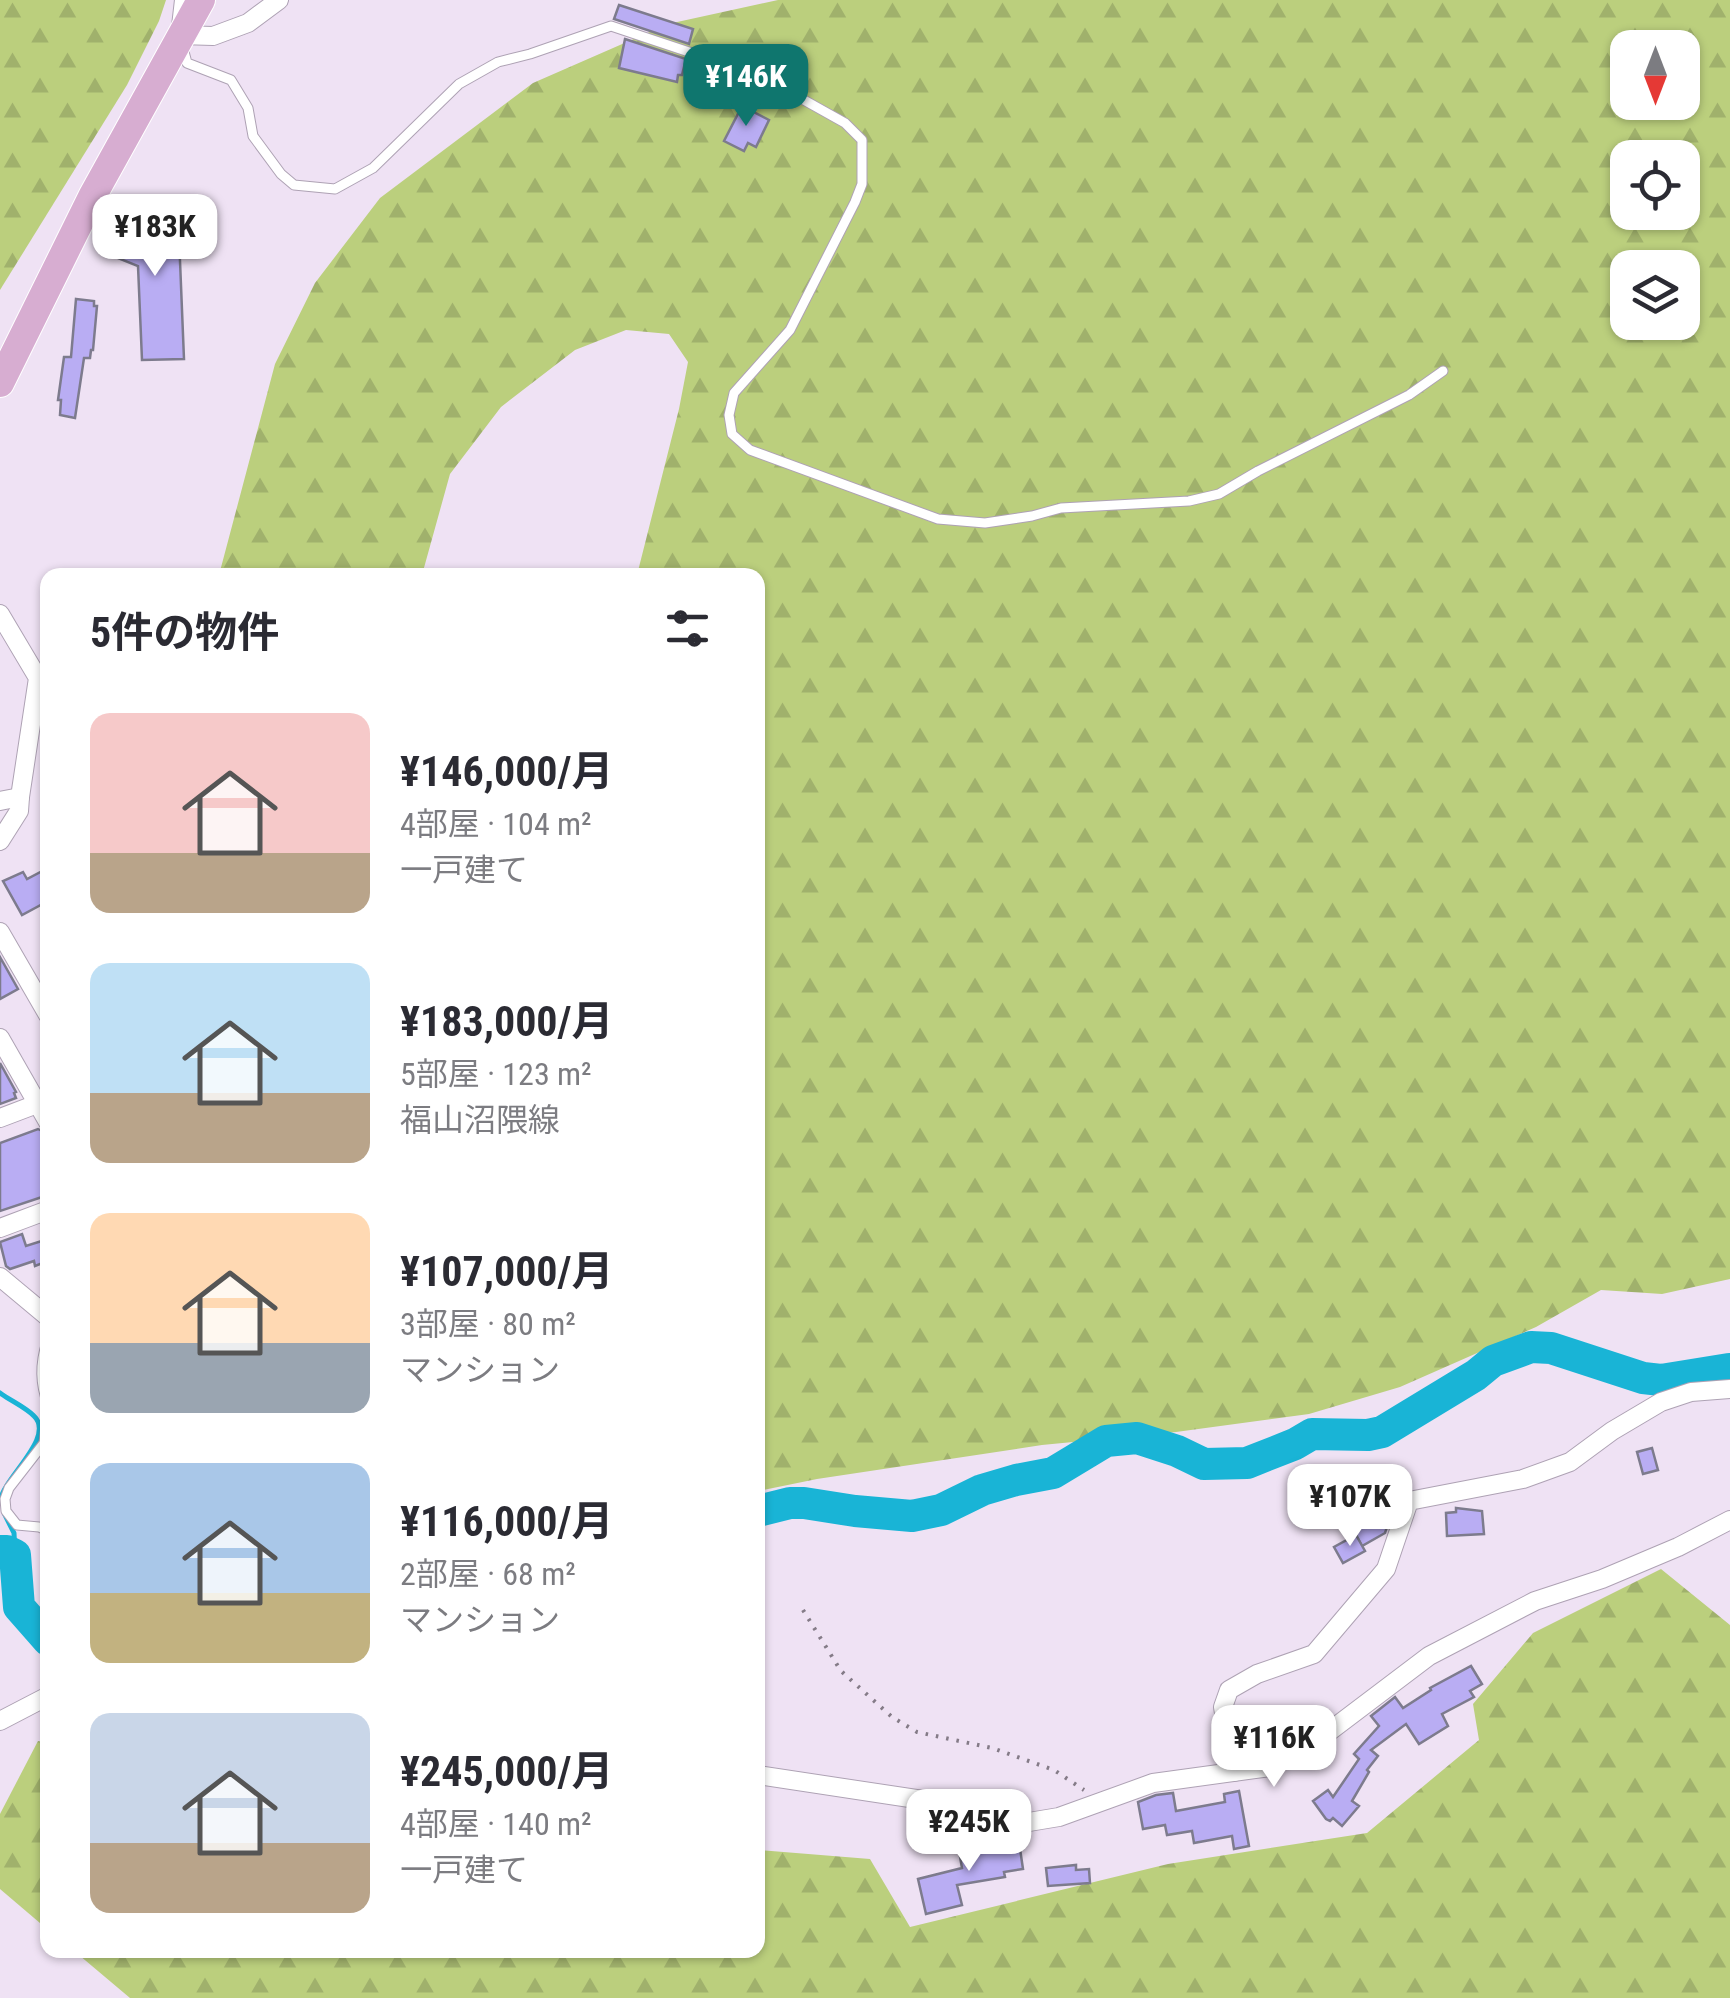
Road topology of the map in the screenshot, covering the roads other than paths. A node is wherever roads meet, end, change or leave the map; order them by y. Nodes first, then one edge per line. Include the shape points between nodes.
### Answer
1 (184, 0) edge
2 (201, 0) edge
3 (280, 0) edge
4 (180, 35) junction
5 (1443, 371) dead end
6 (0, 383) edge
7 (0, 614) edge
8 (20, 797) junction
9 (0, 801) edge
10 (0, 841) edge
11 (0, 932) edge
12 (40, 1001) edge
13 (0, 1038) edge
14 (37, 1104) junction
15 (40, 1109) edge
16 (0, 1118) edge
17 (40, 1213) edge
18 (0, 1228) edge
19 (0, 1277) edge
20 (40, 1310) edge
21 (1730, 1390) edge
22 (40, 1447) edge
23 (1730, 1520) edge
24 (40, 1527) edge
25 (40, 1700) edge
26 (0, 1722) edge
27 (1234, 1772) junction
28 (765, 1775) edge

1 - 4 street
2 - 4 main road
3 - 4 street via 248,24 213,36
4 - 5 lane via 187,63 231,80 248,108 252,136 294,185 335,189 373,168 459,84 498,62 611,26 761,76 845,123 862,140 862,184 790,330 734,393 732,434 750,450 938,520 985,523 1060,508 1219,494
4 - 6 main road
7 - 8 street via 38,678
8 - 9 street
8 - 10 street
11 - 12 street
13 - 14 street
14 - 15 street
14 - 16 street
17 - 18 street
19 - 20 street
21 - 27 street via 1660,1402 1570,1462 1523,1480 1409,1501 1386,1568 1314,1654 1230,1690 1223,1708
22 - 24 lane via 5,1499 17,1526
23 - 27 street via 1617,1573 1535,1600 1429,1656 1318,1740 1270,1767
25 - 26 street
27 - 28 street via 1153,1783 1023,1823

